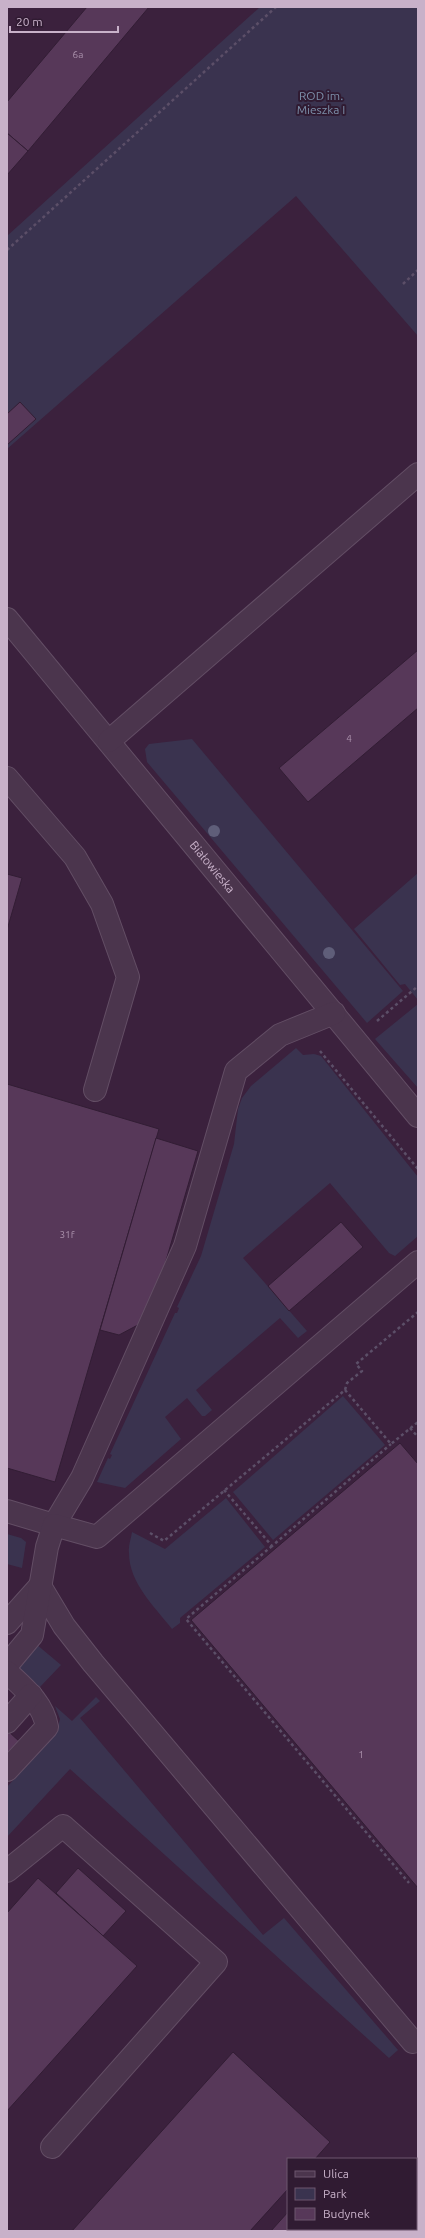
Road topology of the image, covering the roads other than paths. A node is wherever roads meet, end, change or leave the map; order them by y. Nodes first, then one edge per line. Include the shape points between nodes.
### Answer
1 (418, 474) edge
2 (7, 619) edge
3 (109, 741) junction
4 (7, 778) edge
5 (334, 1013) junction
6 (94, 1090) dead end
7 (418, 1116) edge
8 (418, 1262) edge
9 (7, 1511) edge
10 (54, 1525) junction
11 (40, 1586) junction
12 (7, 1622) edge
13 (7, 1665) edge
14 (7, 1672) edge
15 (31, 1695) junction
16 (7, 1722) edge
17 (7, 1770) edge
18 (7, 1871) edge
19 (413, 2042) dead end
20 (52, 2147) dead end

1 - 3 street
2 - 3 street, Białowieska
3 - 5 street, Białowieska
4 - 6 street via 75,857 102,904 128,977
5 - 7 street, Białowieska
5 - 10 street via 280,1035 236,1071 185,1246 82,1478
8 - 10 street via 97,1537
9 - 10 street
10 - 11 street
11 - 12 street
11 - 13 street via 32,1635
11 - 19 street via 64,1626 92,1663
14 - 15 street
15 - 16 street
15 - 17 street via 45,1716 47,1727
18 - 20 street via 63,1826 216,1962

